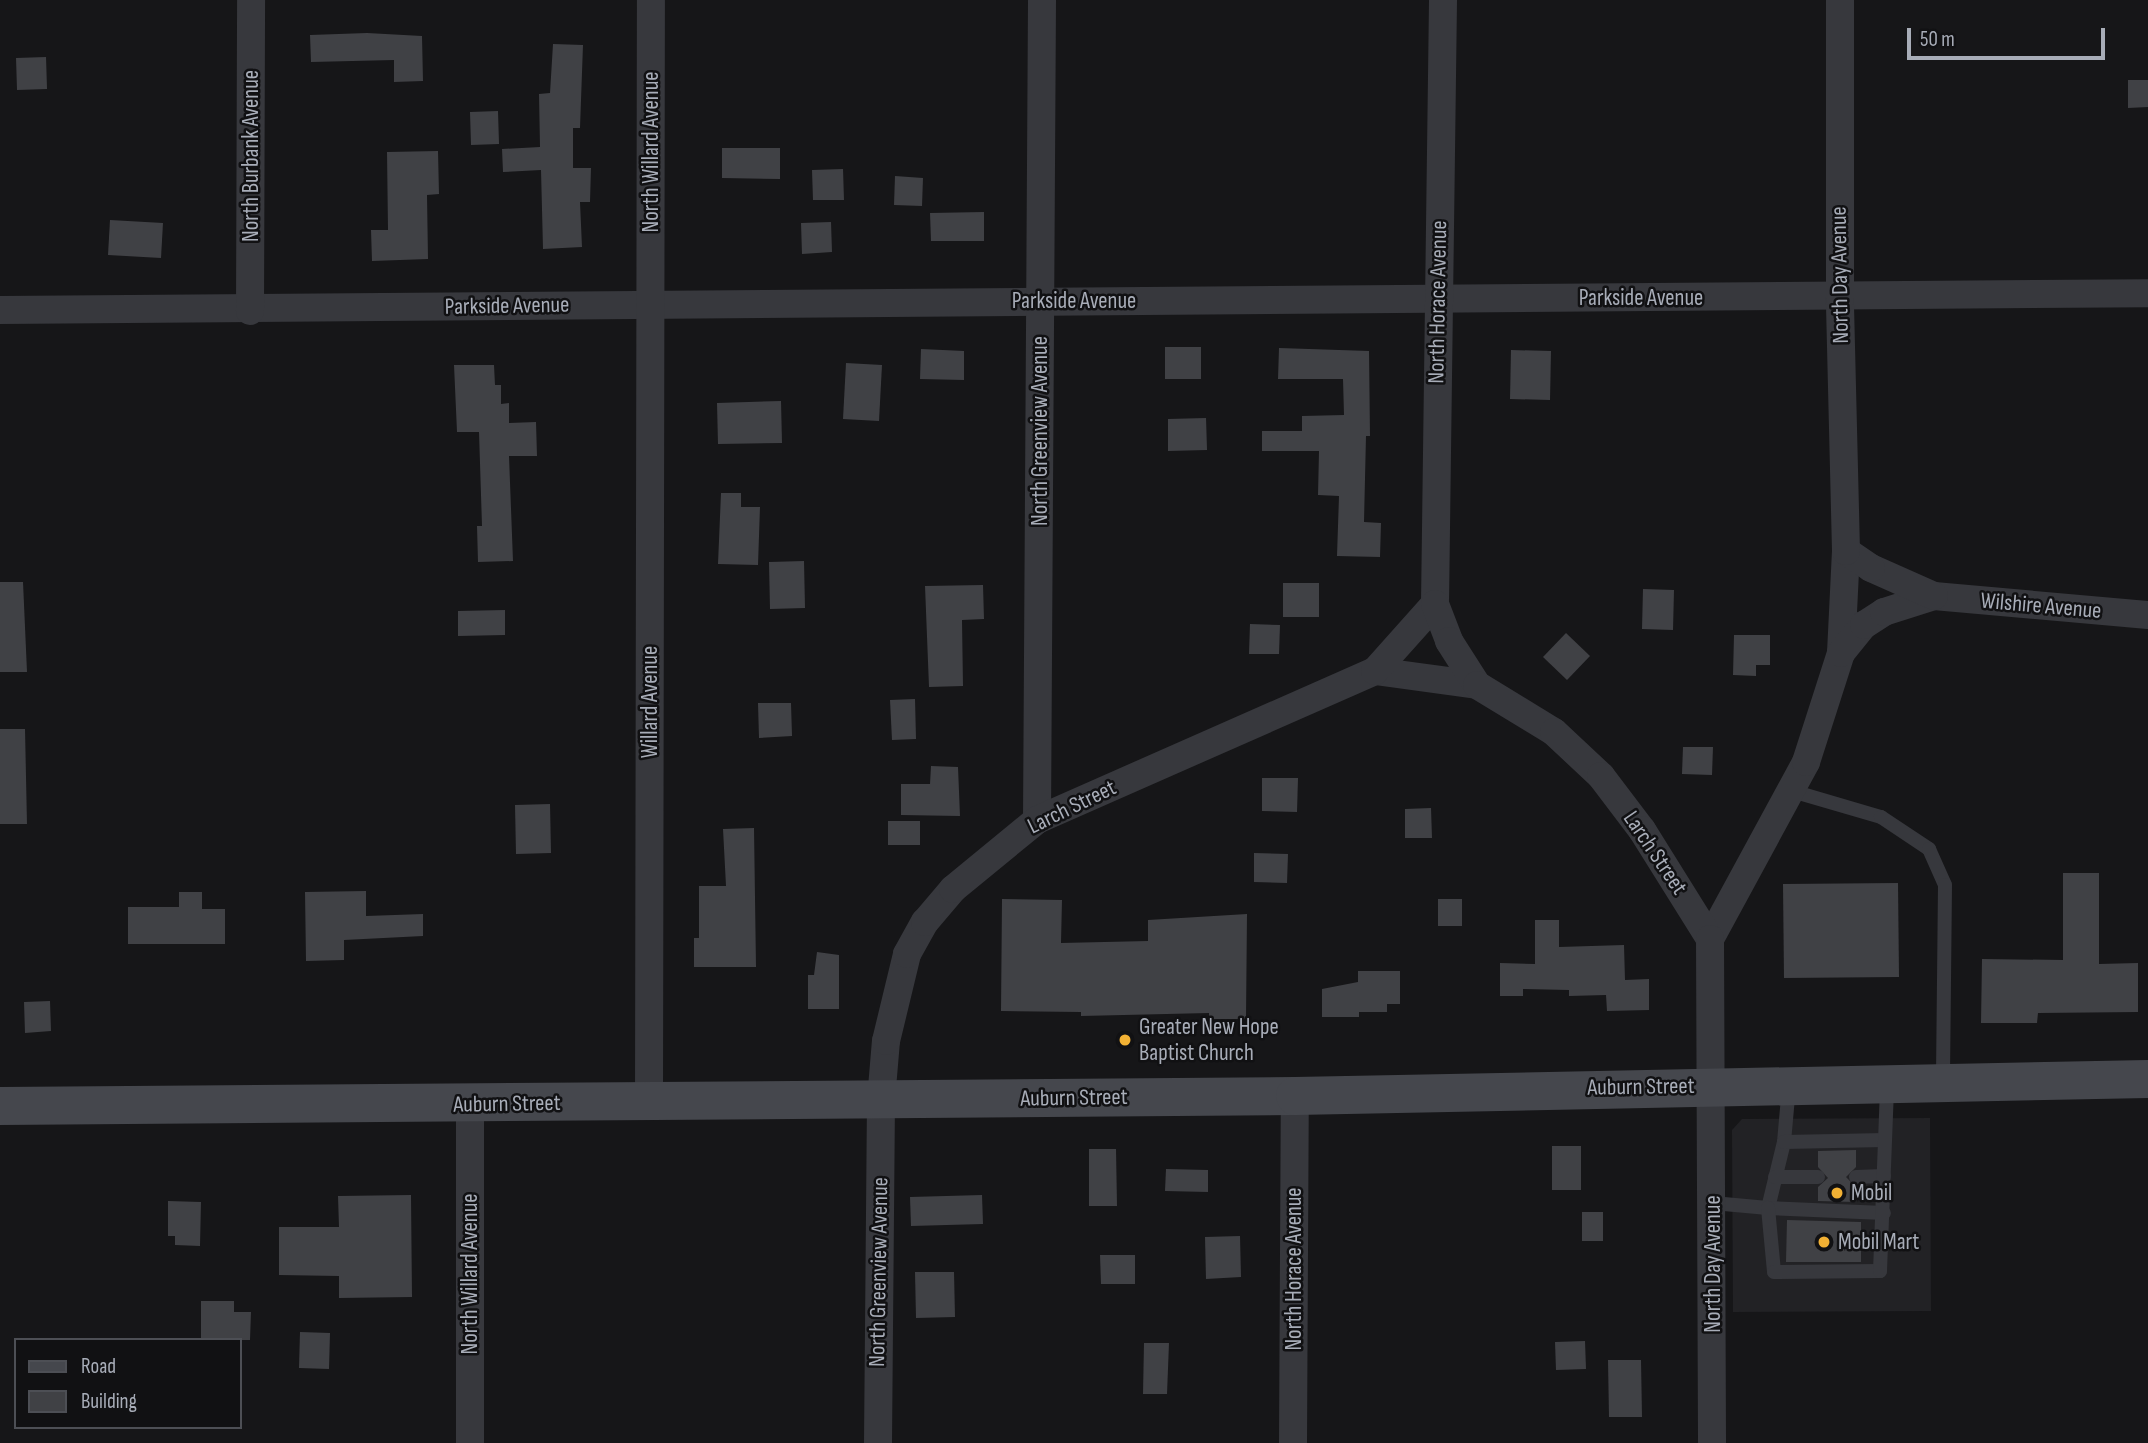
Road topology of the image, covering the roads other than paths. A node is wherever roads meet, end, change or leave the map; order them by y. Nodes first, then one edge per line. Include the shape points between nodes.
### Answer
1 (251, 0) edge
2 (651, 0) edge
3 (1042, 0) edge
4 (1443, 0) edge
5 (1840, 0) edge
6 (2148, 293) edge
7 (1437, 298) junction
8 (1840, 298) junction
9 (1041, 301) junction
10 (652, 303) junction
11 (0, 310) edge
12 (250, 311) junction
13 (1846, 551) junction
14 (1934, 596) junction
15 (1435, 604) junction
16 (2148, 615) edge
17 (1841, 653) junction
18 (1375, 671) junction
19 (1477, 685) junction
20 (1792, 791) junction
21 (1037, 820) junction
22 (1710, 939) junction
23 (2148, 1079) edge
24 (1887, 1083) junction
25 (1943, 1083) junction
26 (1714, 1085) junction
27 (1789, 1085) junction
28 (1295, 1096) junction
29 (881, 1100) junction
30 (649, 1101) junction
31 (470, 1105) junction
32 (0, 1106) edge
33 (1885, 1140) junction
34 (1784, 1142) junction
35 (1884, 1176) junction
36 (1775, 1177) junction
37 (1818, 1177) dead end
38 (1856, 1177) dead end
39 (1713, 1203) junction
40 (1768, 1208) junction
41 (1884, 1213) junction
42 (470, 1443) edge
43 (877, 1443) edge
44 (1293, 1443) edge
45 (1712, 1443) edge

1 - 12 street, North Burbank Avenue
2 - 10 street, North Willard Avenue
3 - 9 street, North Greenview Avenue
4 - 7 street, North Horace Avenue
5 - 8 street, North Day Avenue
6 - 8 street, Parkside Avenue
7 - 8 street, Parkside Avenue
7 - 9 street, Parkside Avenue
7 - 15 street, North Horace Avenue
8 - 13 street, North Day Avenue
9 - 10 street, Parkside Avenue
9 - 21 street, North Greenview Avenue
10 - 12 street, Parkside Avenue
10 - 30 street, Willard Avenue
11 - 12 street, Parkside Avenue
13 - 14 street via 1871,568
13 - 17 street, North Day Avenue
14 - 16 street, Wilshire Avenue
14 - 17 street, North Day Avenue via 1884,612 1864,625
15 - 18 street, Larch Street
15 - 19 street, Larch Street via 1449,641
17 - 20 street, North Day Avenue
18 - 19 street, Larch Street
18 - 21 street, Larch Street
19 - 22 street, Larch Street via 1555,732 1601,776 1642,830
20 - 22 street, North Day Avenue
20 - 25 lane via 1881,817 1929,849 1945,885
21 - 29 street, Larch Street via 953,889 925,922 907,954 886,1041
22 - 26 street
23 - 25 main road, Auburn Street
24 - 25 main road, Auburn Street
24 - 27 main road, Auburn Street
24 - 33 lane
26 - 27 main road, Auburn Street
26 - 28 main road, Auburn Street
26 - 39 street, North Day Avenue
27 - 34 lane
28 - 29 main road, Auburn Street
28 - 44 street, North Horace Avenue
29 - 30 main road, Auburn Street
29 - 43 street, North Greenview Avenue
30 - 31 main road, Auburn Street
31 - 32 main road, Auburn Street
31 - 42 street, North Willard Avenue
33 - 34 lane
33 - 35 lane
34 - 36 lane
35 - 38 lane
35 - 41 lane
36 - 37 lane
36 - 40 lane
39 - 40 lane
39 - 45 street, North Day Avenue
40 - 41 lane
40 - 41 lane via 1774,1272 1880,1271

